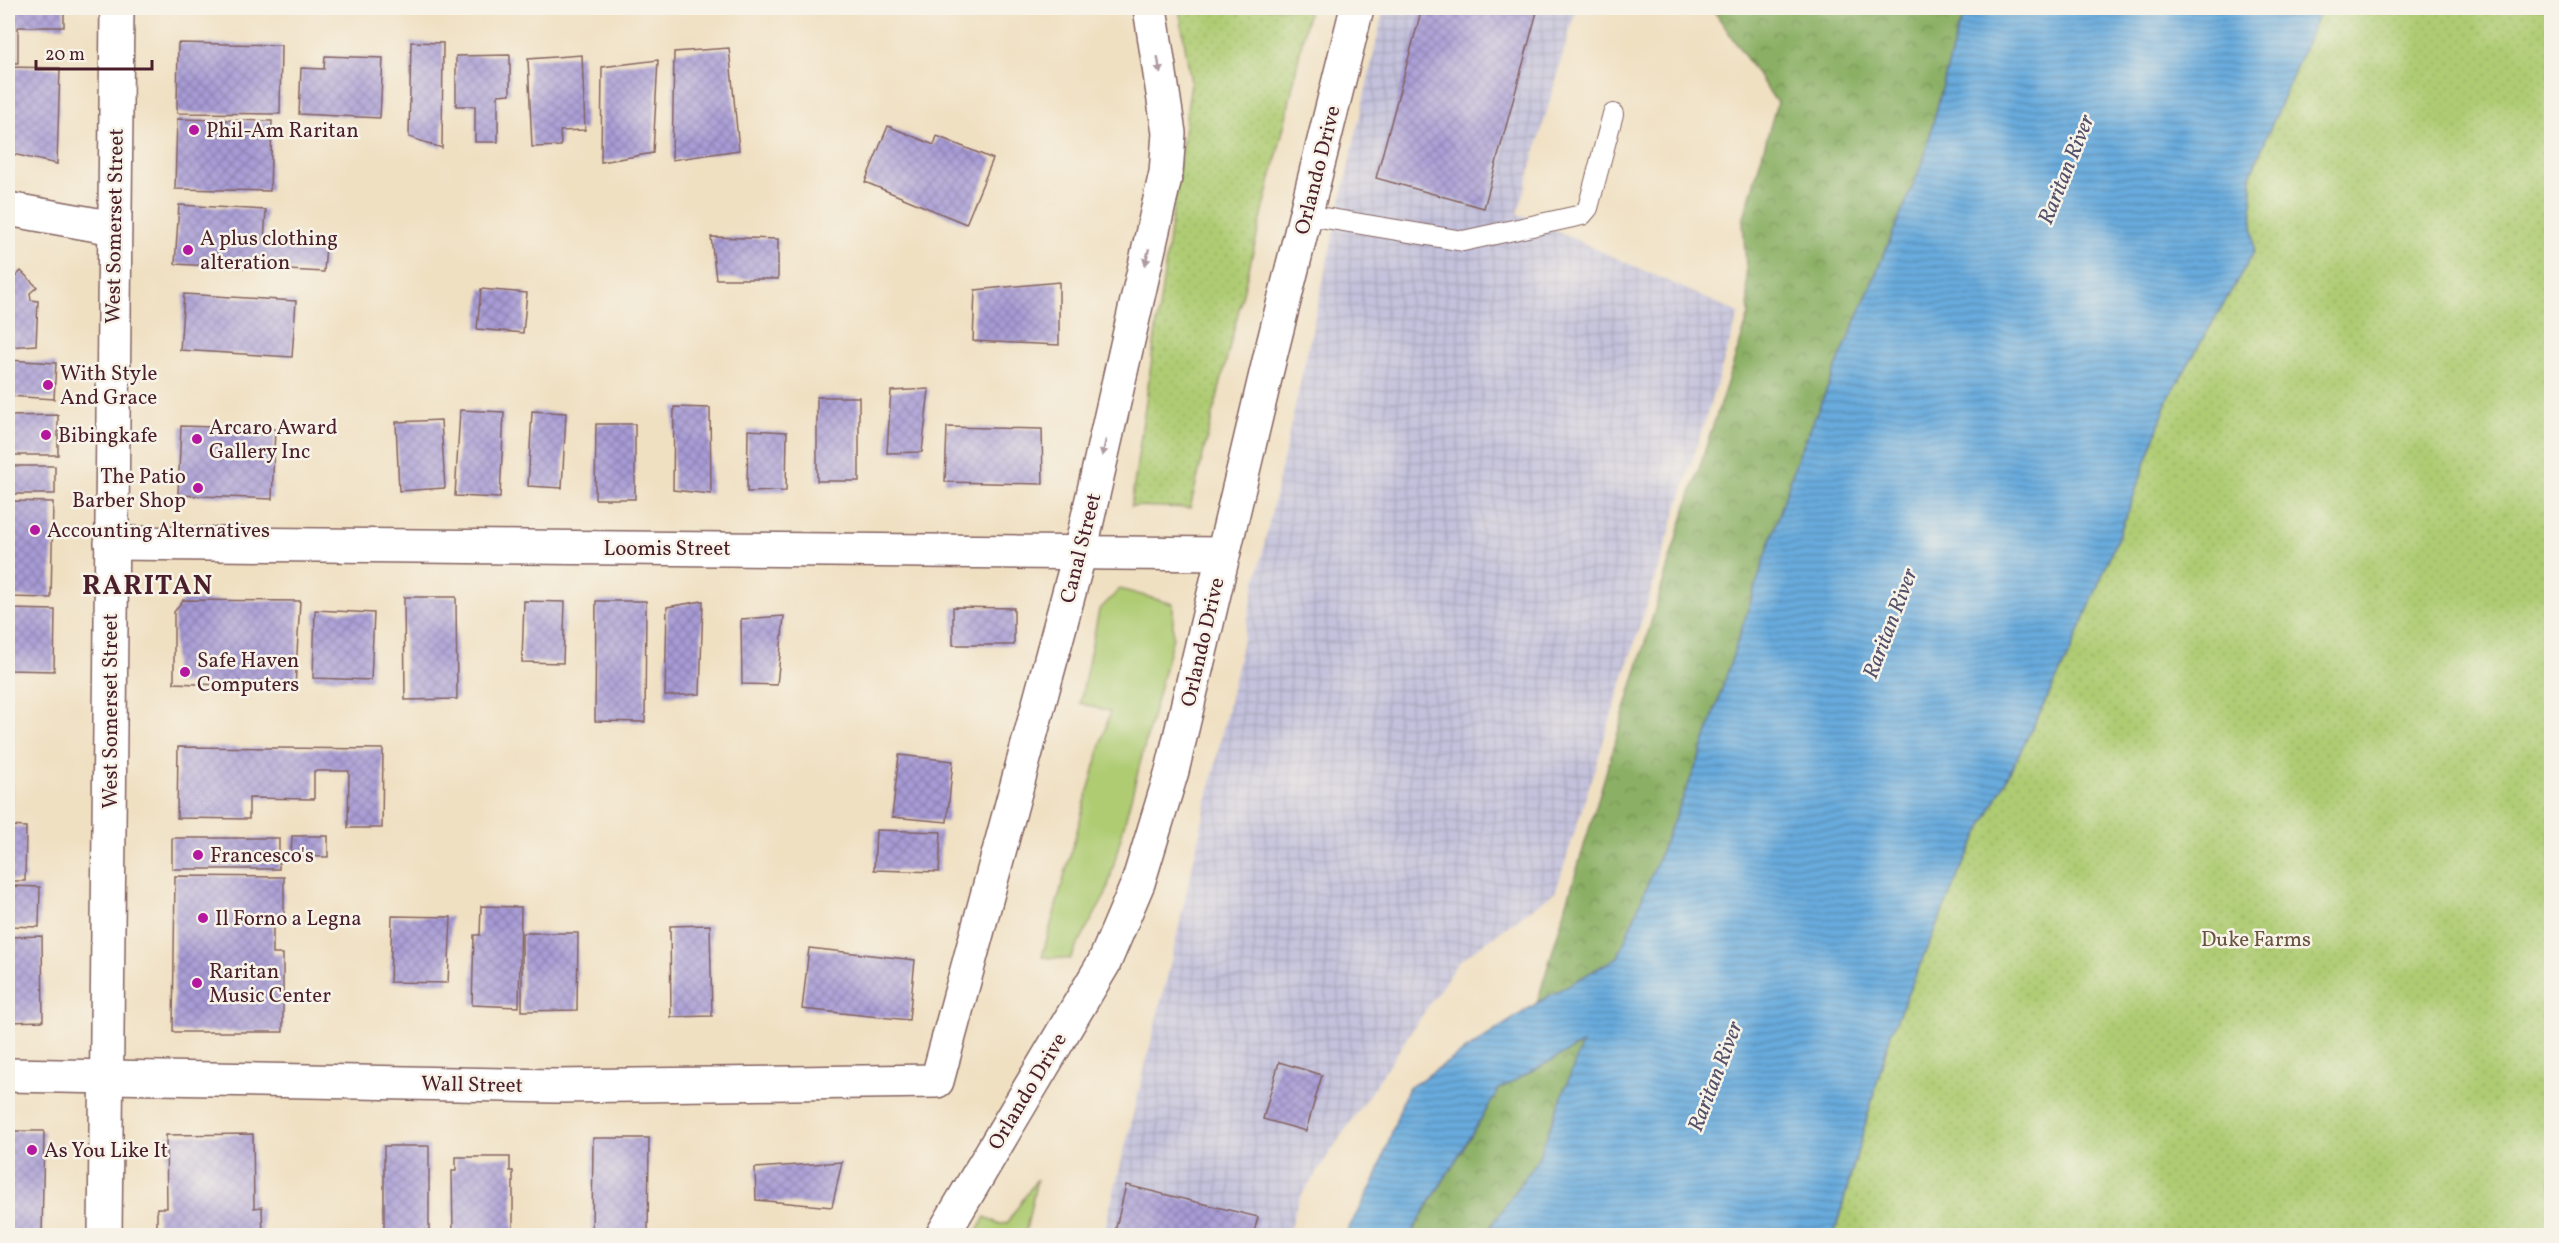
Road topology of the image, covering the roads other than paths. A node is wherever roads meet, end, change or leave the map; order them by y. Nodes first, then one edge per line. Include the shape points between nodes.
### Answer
1 (117, 8) edge
2 (1150, 8) edge
3 (1357, 8) edge
4 (1613, 114) dead end
5 (8, 209) edge
6 (1307, 215) junction
7 (114, 228) junction
8 (111, 543) junction
9 (1080, 552) junction
10 (1223, 554) junction
11 (8, 1075) edge
12 (107, 1077) junction
13 (937, 1081) joint
14 (105, 1236) edge
15 (942, 1236) edge

1 - 7 street, West Somerset Street
2 -> 9 street, Canal Street via 1169,133 1166,173
3 - 6 street, Orlando Drive
4 - 6 lane via 1588,208 1582,215 1463,241
5 - 7 street
6 - 10 street, Orlando Drive
7 - 8 street, West Somerset Street
8 - 9 street, Loomis Street
8 - 12 street, West Somerset Street
9 - 10 street, Loomis Street
9 - 13 street, Canal Street
10 - 15 street, Orlando Drive via 1172,771 1138,883 1104,963
11 - 12 street, Wall Street
12 - 13 street, Wall Street via 556,1086
12 - 14 street, West Somerset Street

